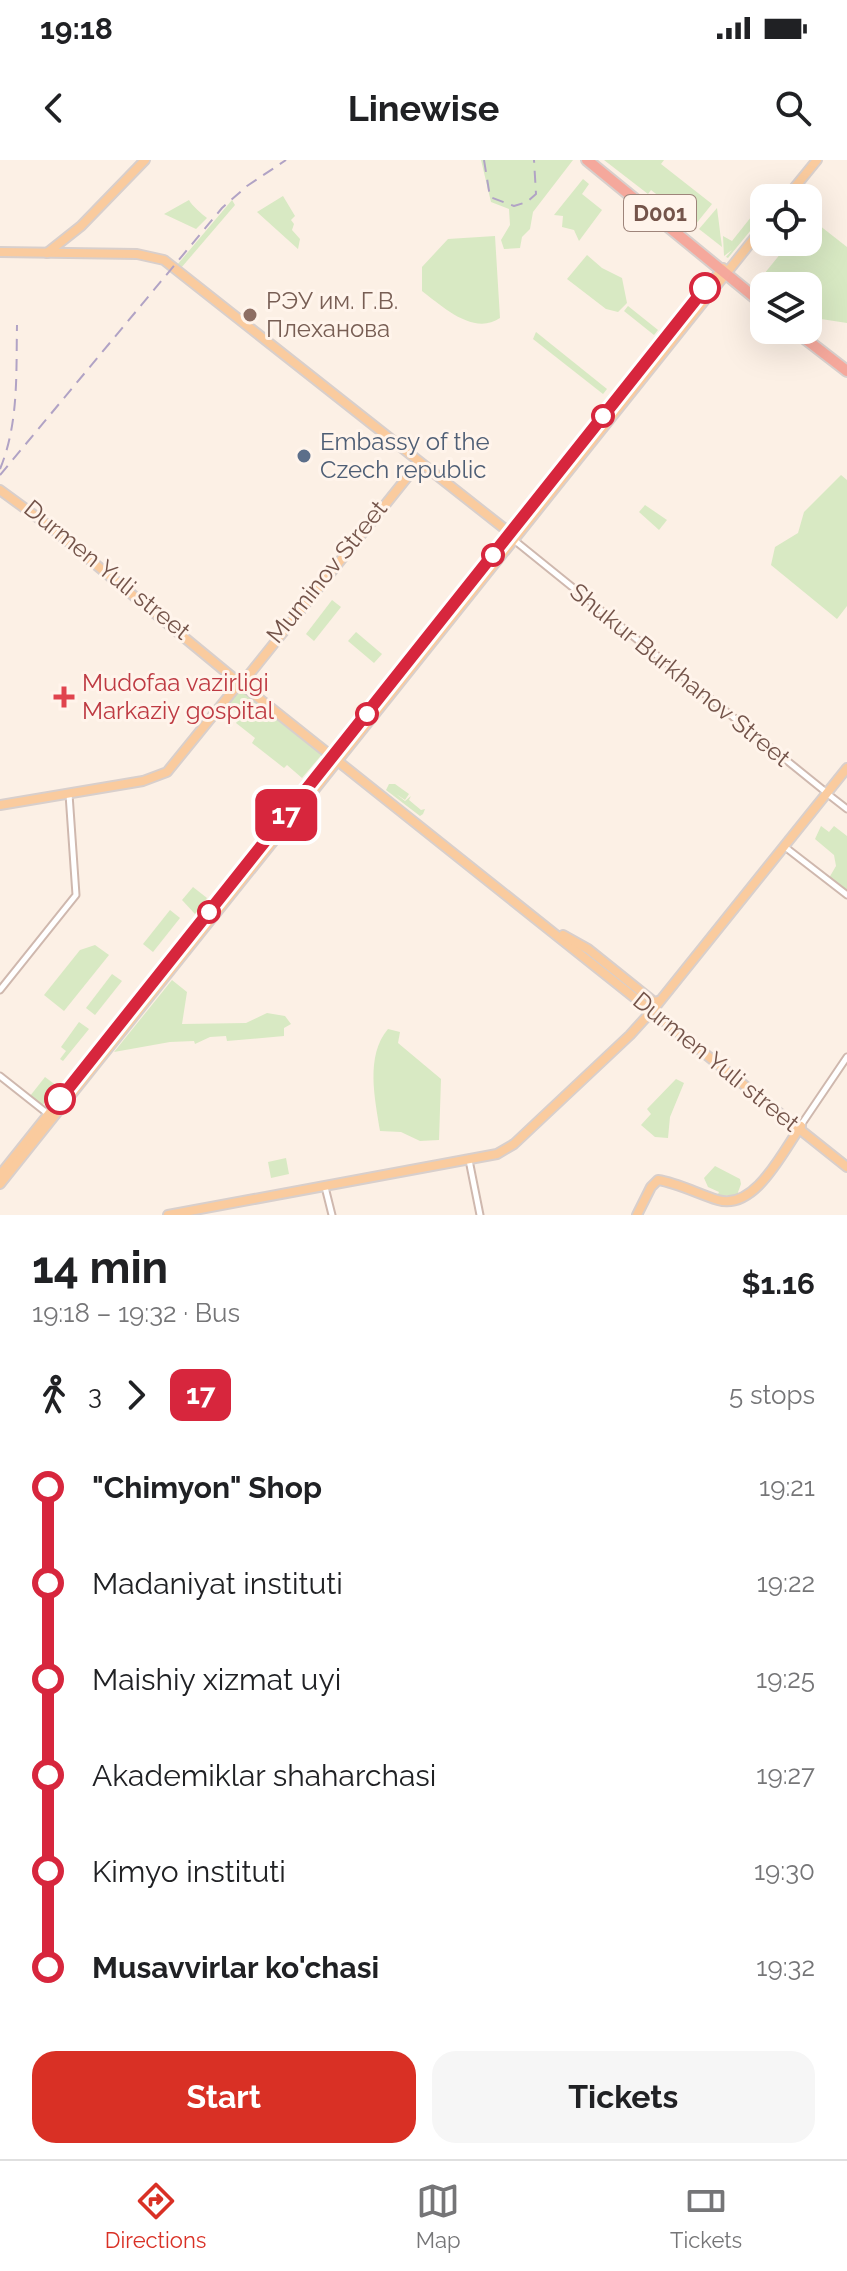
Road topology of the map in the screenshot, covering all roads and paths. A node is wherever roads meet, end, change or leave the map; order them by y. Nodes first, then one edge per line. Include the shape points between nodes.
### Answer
1 (810, 160) edge
2 (817, 160) edge
3 (142, 161) edge
4 (593, 162) edge
5 (791, 184) edge
6 (797, 184) edge
7 (96, 207) junction
8 (81, 226) junction
9 (750, 239) edge
10 (44, 253) junction
11 (89, 253) junction
12 (0, 254) edge
13 (60, 254) junction
14 (725, 269) junction
15 (750, 291) edge
16 (813, 344) edge
17 (818, 344) edge
18 (847, 369) edge
19 (417, 463) junction
20 (0, 488) edge
21 (510, 536) junction
22 (240, 680) junction
23 (337, 756) junction
24 (348, 768) junction
25 (847, 770) edge
26 (329, 771) junction
27 (102, 786) junction
28 (68, 794) junction
29 (828, 794) junction
30 (1, 803) edge
31 (847, 809) edge
32 (785, 847) junction
33 (847, 895) edge
34 (207, 919) junction
35 (561, 936) junction
36 (0, 990) edge
37 (658, 1005) junction
38 (648, 1017) junction
39 (847, 1057) edge
40 (0, 1076) edge
41 (756, 1095) junction
42 (62, 1102) junction
43 (48, 1114) junction
44 (800, 1127) junction
45 (469, 1162) junction
46 (847, 1165) edge
47 (0, 1175) edge
48 (0, 1184) edge
49 (326, 1189) junction
50 (751, 1193) junction
51 (761, 1195) dead end
52 (168, 1215) edge
53 (190, 1215) edge
54 (332, 1215) edge
55 (480, 1215) edge
56 (636, 1215) edge

1 - 5 main road
2 - 6 main road
3 - 7 main road
4 - 14 highway, D001
7 - 8 main road
7 - 10 main road
8 - 10 main road
8 - 11 main road via 76,244
9 - 14 main road
10 - 12 main road
10 - 13 main road
11 - 13 main road
11 - 19 main road via 164,260
13 - 19 main road via 143,257 161,263
14 - 15 highway, D001
14 - 21 main road
16 - 18 highway
17 - 18 highway
19 - 21 main road
19 - 22 main road, Muminov Street
20 - 22 main road, Durmen Yuli street
21 - 23 main road
21 - 29 street, Shukur Burkhanov Street
22 - 23 main road, Durmen Yuli street
22 - 27 main road, Muminov Street via 161,772
23 - 24 main road, Durmen Yuli street
23 - 26 main road
23 - 34 main road
23 - 35 main road, Durmen Yuli street
24 - 26 main road
24 - 35 main road, Durmen Yuli street
25 - 29 main road
26 - 34 main road
27 - 28 main road
27 - 30 main road
28 - 30 main road
28 - 36 street via 76,895
29 - 31 street, Shukur Burkhanov Street
29 - 32 main road
32 - 33 street
32 - 37 main road
34 - 42 main road
35 - 37 main road via 588,949
35 - 38 main road via 574,955
35 - 41 main road
35 - 44 main road
37 - 38 main road, bridge
38 - 41 main road
38 - 45 main road via 509,1148
39 - 44 street
40 - 43 street
41 - 44 main road, Durmen Yuli street
42 - 43 main road
42 - 48 main road
43 - 47 main road
44 - 46 main road, Durmen Yuli street
44 - 50 main road
45 - 49 main road
45 - 55 street
49 - 52 main road
49 - 53 main road
49 - 54 street
50 - 51 main road
50 - 56 main road via 725,1199 657,1179

